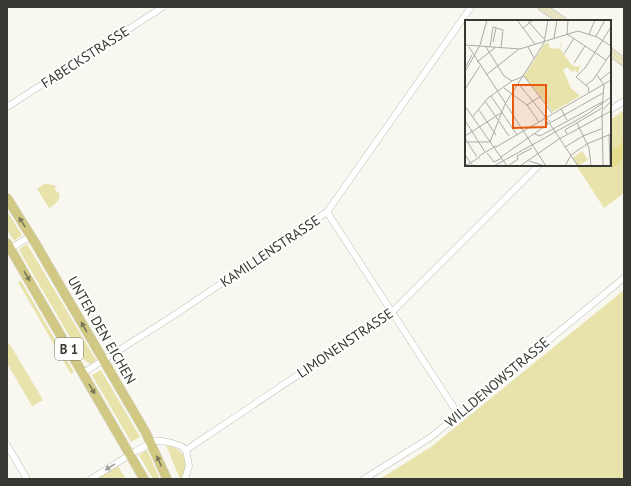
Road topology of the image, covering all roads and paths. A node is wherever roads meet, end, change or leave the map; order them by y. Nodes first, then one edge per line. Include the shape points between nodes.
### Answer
1 (163, 7) edge
2 (471, 7) edge
3 (542, 7) edge
4 (562, 20) edge
5 (611, 53) edge
6 (624, 62) edge
7 (624, 101) edge
8 (7, 107) edge
9 (611, 109) edge
10 (538, 166) edge
11 (7, 198) edge
12 (327, 212) junction
13 (31, 236) junction
14 (8, 247) edge
15 (624, 278) edge
16 (392, 312) junction
17 (104, 361) junction
18 (83, 373) junction
19 (458, 414) junction
20 (151, 443) junction
21 (7, 444) edge
22 (186, 450) junction
23 (130, 454) junction
24 (27, 479) edge
25 (91, 479) edge
26 (144, 479) edge
27 (167, 479) edge
28 (185, 479) edge
29 (364, 479) edge

1 - 8 street, FABECKSTRASSE
2 - 12 street, KAMILLENSTRASSE
3 - 4 main road
5 - 6 main road
7 - 9 street
10 - 16 street, LIMONENSTRASSE
13 -> 11 main road, UNTER DEN EICHEN / B 1
12 - 16 street
12 - 17 street, KAMILLENSTRASSE
13 - 14 street
17 -> 13 main road, UNTER DEN EICHEN / B 1
14 -> 18 main road, B 1
15 - 19 street, WILLDENOWSTRASSE
16 - 19 street
16 - 22 street, LIMONENSTRASSE
17 - 18 street, KAMILLENSTRASSE
17 - 20 main road, UNTER DEN EICHEN / B 1
18 -> 23 main road, B 1
19 - 29 street, WILLDENOWSTRASSE via 431,437
20 - 22 street via 162,441
20 - 23 street
27 -> 20 main road, UNTER DEN EICHEN / B 1
21 - 24 street
22 - 28 street via 189,466
23 -> 25 street
23 - 26 main road, B 1

